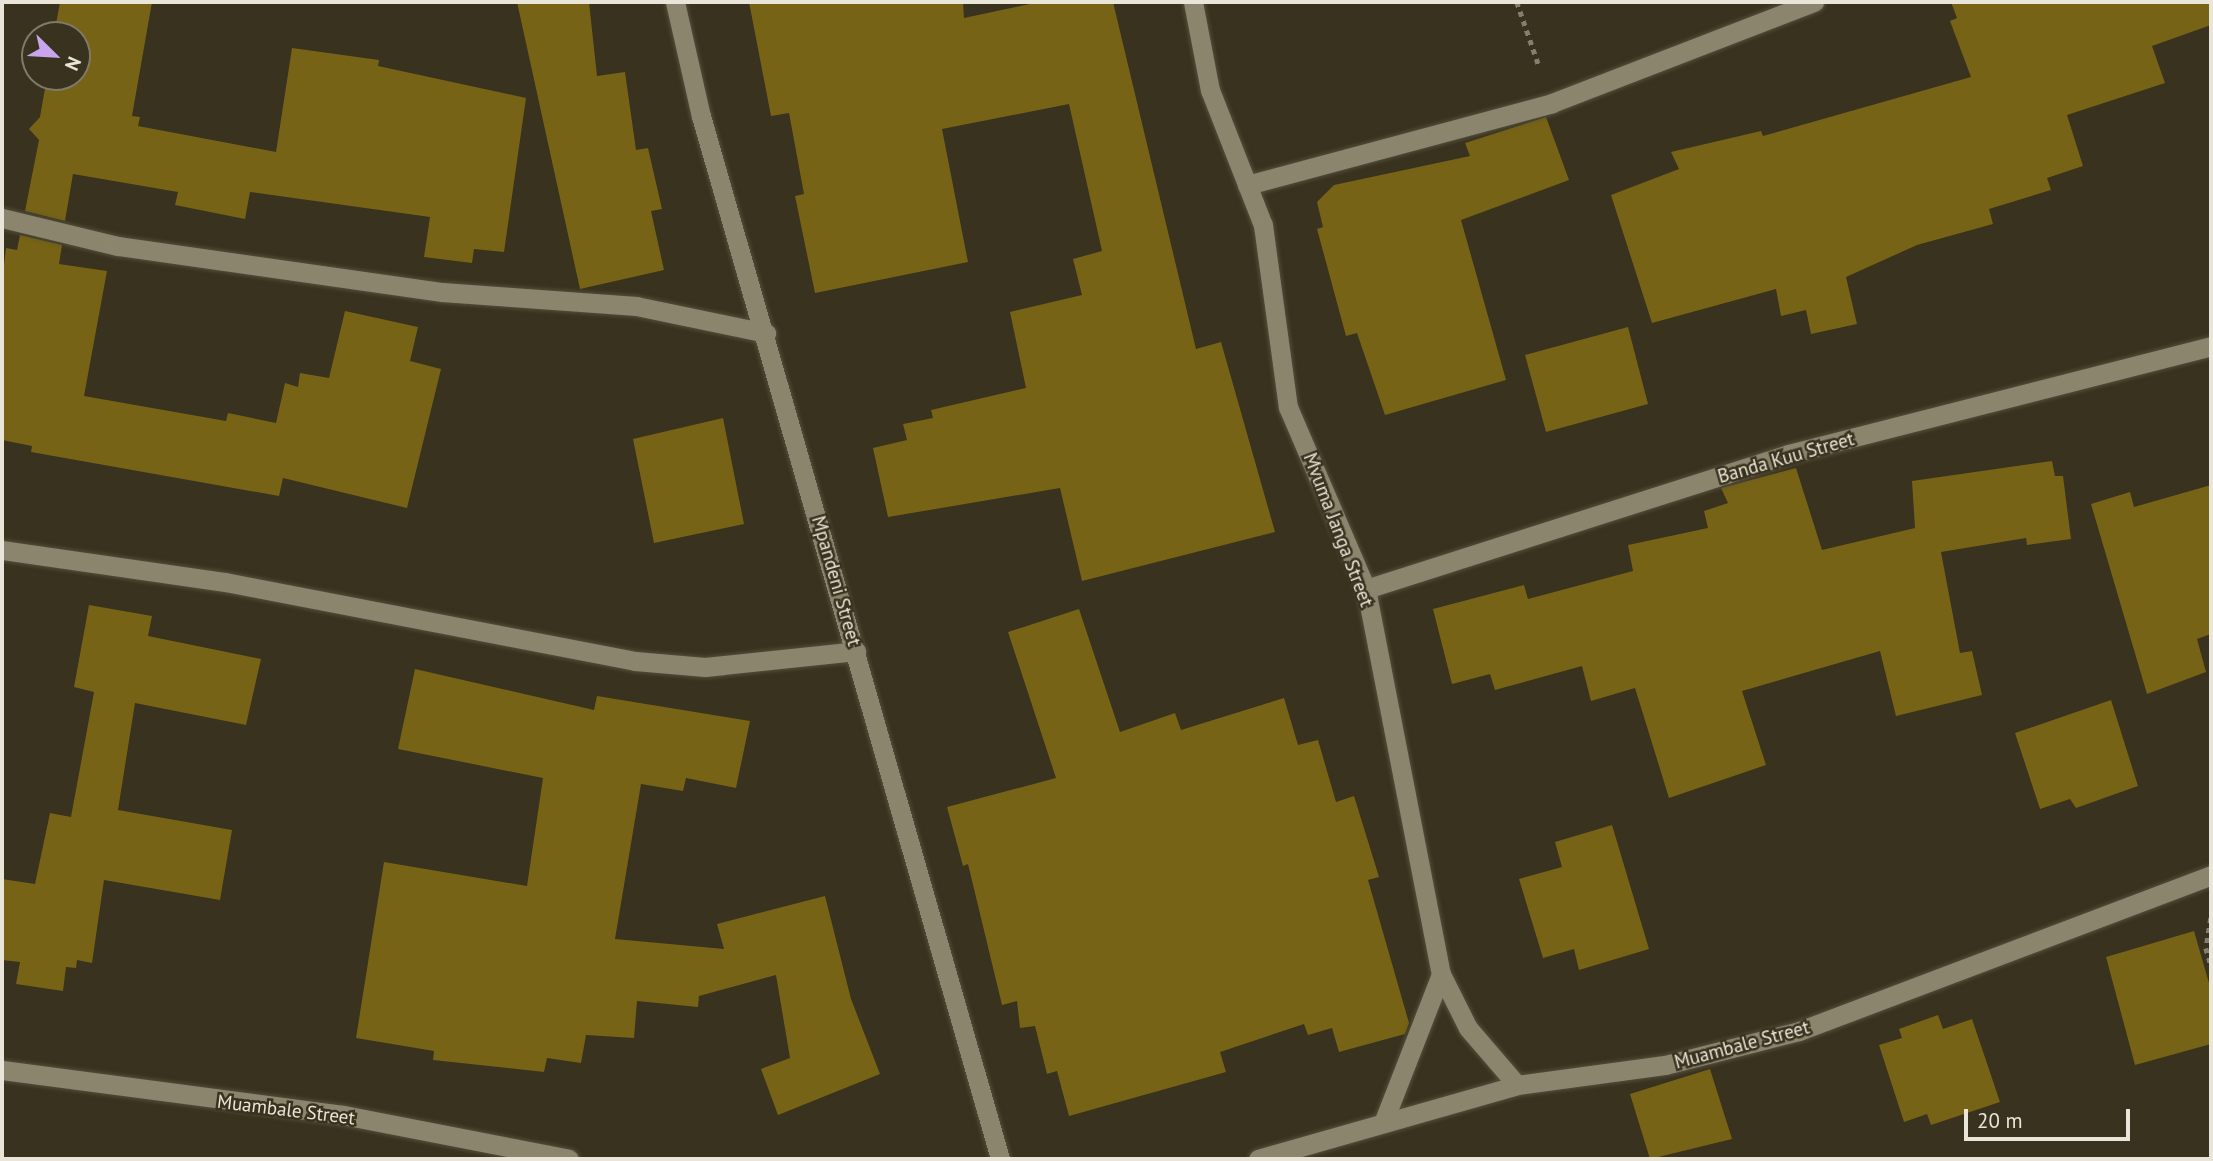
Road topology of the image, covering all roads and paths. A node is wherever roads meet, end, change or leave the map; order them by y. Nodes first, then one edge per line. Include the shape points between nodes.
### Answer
1 (675, 2) edge
2 (1193, 2) edge
3 (1517, 2) edge
4 (1814, 2) edge
5 (1552, 103) junction
6 (1247, 185) junction
7 (2, 218) edge
8 (766, 333) junction
9 (2211, 346) edge
10 (2, 550) edge
11 (1366, 589) junction
12 (856, 651) junction
13 (2211, 875) edge
14 (2211, 918) edge
15 (2211, 966) edge
16 (1441, 974) junction
17 (2, 1070) edge
18 (1517, 1085) junction
19 (1383, 1123) junction
20 (569, 1159) edge
21 (1000, 1159) edge
22 (1258, 1159) edge

1 - 8 street, Mpandeni Street
2 - 6 street, Mvuma Janga Street via 1210,90
3 - 5 path
4 - 5 street
5 - 6 street
6 - 11 street, Mvuma Janga Street via 1263,225 1289,407
7 - 8 street via 118,246 442,292 636,306
8 - 12 street, Mpandeni Street
9 - 11 street, Banda Kuu Street via 1788,454
10 - 12 street via 225,582 635,661 705,667
11 - 16 street, Mvuma Janga Street
12 - 21 street, Mpandeni Street
13 - 18 street, Muambale Street via 1799,1031 1665,1065
14 - 15 path via 2206,948
16 - 18 street, Mvuma Janga Street via 1468,1028
16 - 19 street
17 - 20 street, Muambale Street via 343,1115
18 - 19 street, Muambale Street
19 - 22 street, Muambale Street

